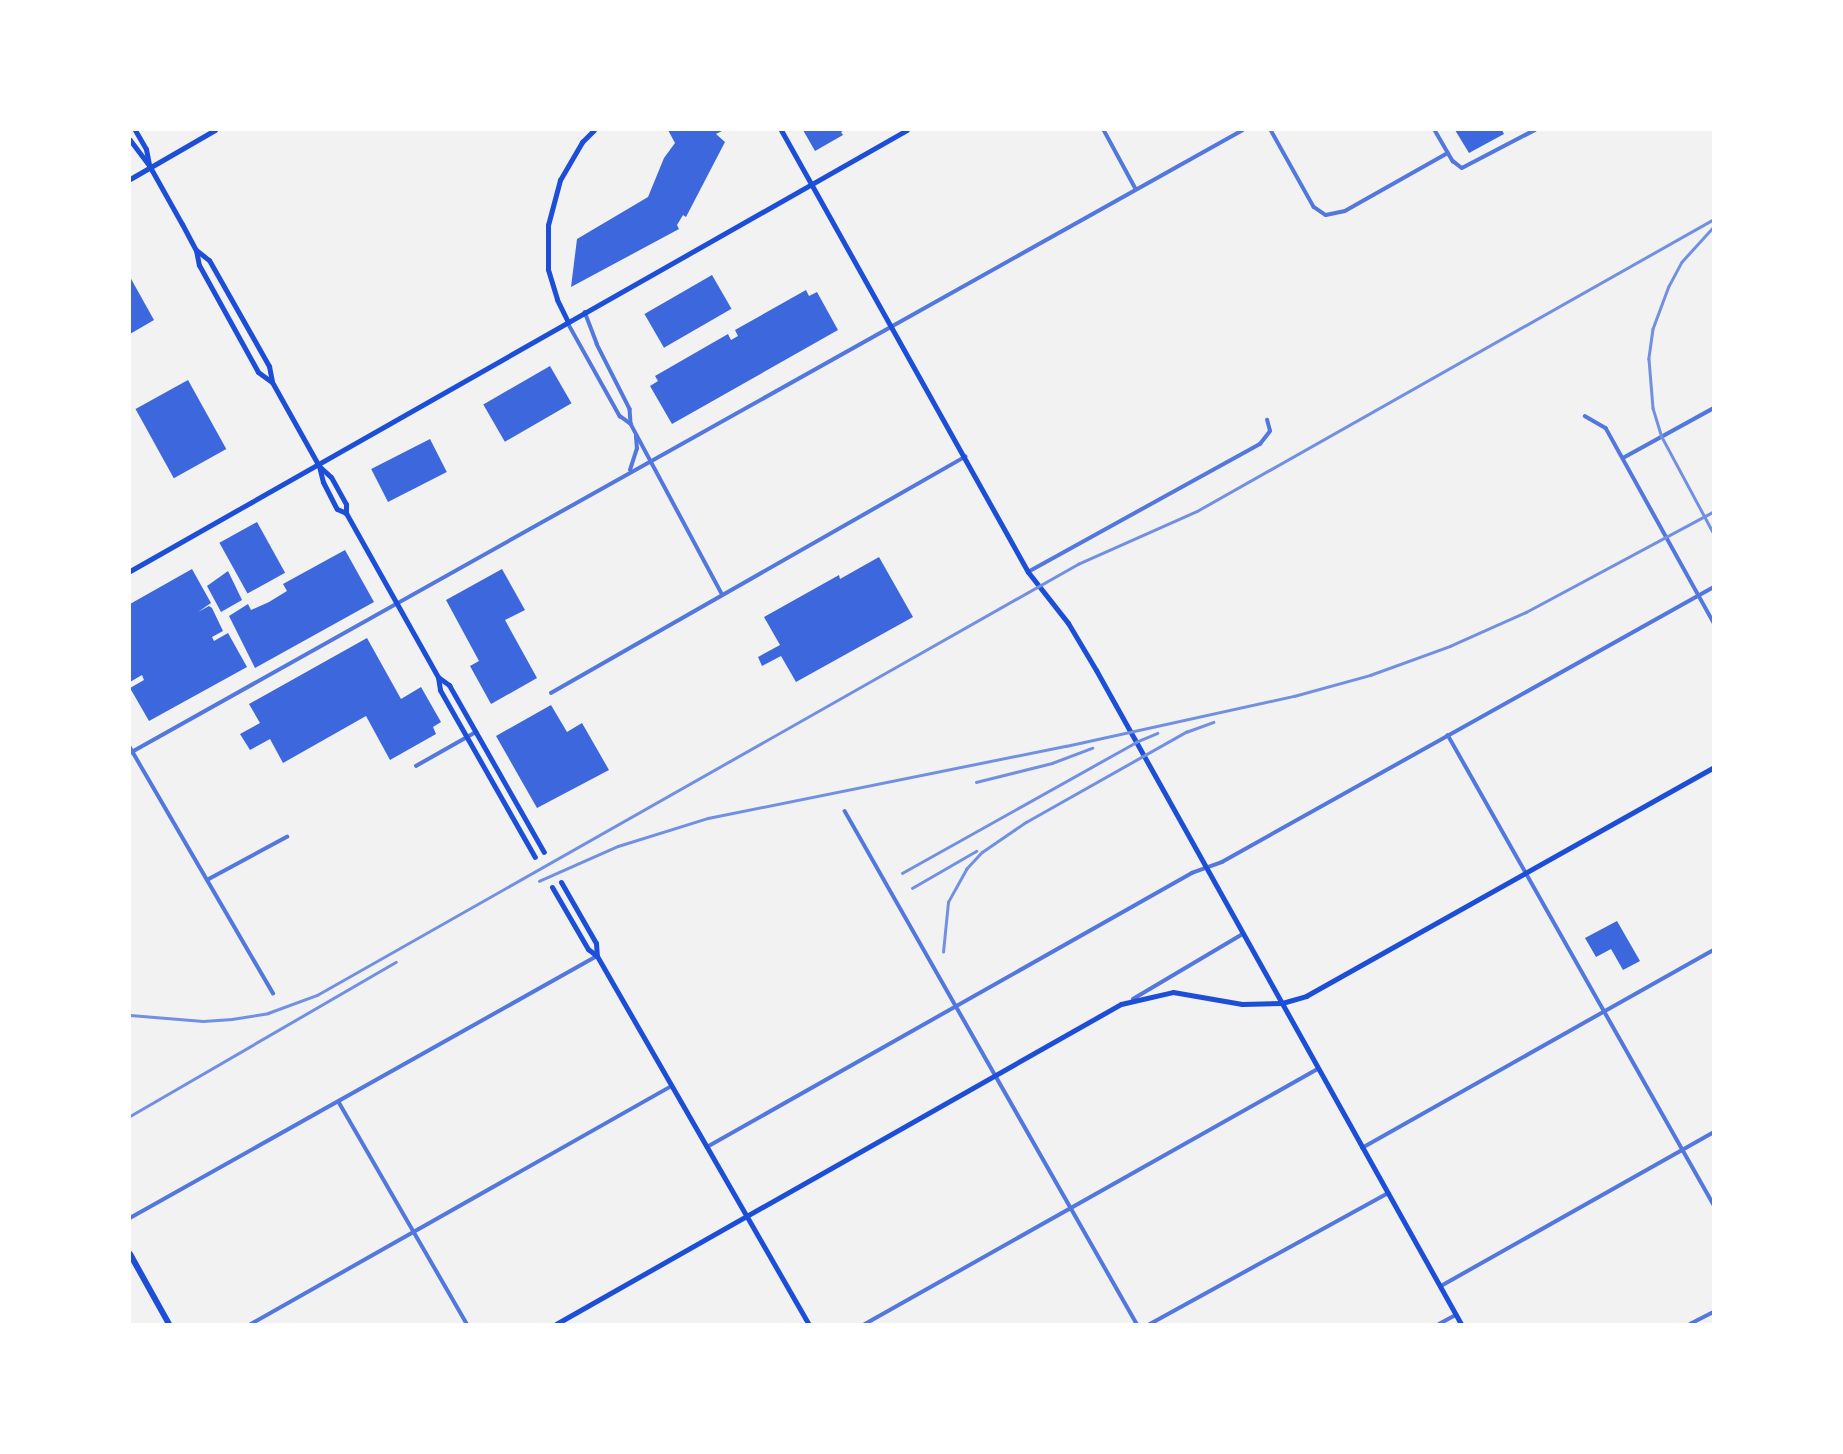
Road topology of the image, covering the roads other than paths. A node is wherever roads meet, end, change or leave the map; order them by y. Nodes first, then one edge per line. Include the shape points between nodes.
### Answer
1 (135, 130) edge
2 (215, 130) edge
3 (594, 130) edge
4 (781, 130) edge
5 (907, 130) edge
6 (1104, 130) edge
7 (1243, 130) edge
8 (1271, 130) edge
9 (1435, 130) edge
10 (1535, 130) edge
11 (130, 140) edge
12 (1448, 153) junction
13 (150, 167) junction
14 (130, 179) edge
15 (811, 183) junction
16 (1136, 189) junction
17 (196, 250) junction
18 (585, 313) junction
19 (568, 322) junction
20 (892, 326) junction
21 (272, 382) junction
22 (1713, 408) edge
23 (1585, 416) dead end
24 (1267, 419) dead end
25 (631, 424) junction
26 (965, 457) junction
27 (1623, 458) junction
28 (649, 460) junction
29 (319, 466) junction
30 (629, 472) junction
31 (346, 513) junction
32 (130, 571) edge
33 (1028, 572) junction
34 (1713, 587) edge
35 (722, 594) junction
36 (1698, 595) junction
37 (397, 604) junction
38 (1713, 623) edge
39 (439, 677) junction
40 (551, 693) dead end
41 (476, 733) junction
42 (1448, 735) junction
43 (467, 738) junction
44 (130, 751) edge
45 (416, 766) dead end
46 (1713, 767) edge
47 (845, 811) dead end
48 (287, 837) dead end
49 (544, 852) dead end
50 (535, 857) dead end
51 (1205, 868) junction
52 (1524, 873) junction
53 (207, 880) junction
54 (561, 881) dead end
55 (552, 887) dead end
56 (1243, 934) junction
57 (1713, 950) edge
58 (597, 956) junction
59 (273, 993) dead end
60 (1133, 999) junction
61 (1282, 1003) junction
62 (955, 1008) junction
63 (1604, 1012) junction
64 (1318, 1069) junction
65 (994, 1076) junction
66 (673, 1085) junction
67 (339, 1102) junction
68 (1713, 1132) edge
69 (708, 1147) junction
70 (1362, 1148) junction
71 (1682, 1150) junction
72 (1388, 1193) junction
73 (1713, 1205) edge
74 (1070, 1209) junction
75 (747, 1216) junction
76 (130, 1218) edge
77 (413, 1232) junction
78 (130, 1254) edge
79 (1440, 1286) junction
80 (1713, 1312) edge
81 (1456, 1315) junction
82 (169, 1325) edge
83 (251, 1325) edge
84 (467, 1325) edge
85 (556, 1325) edge
86 (808, 1325) edge
87 (865, 1325) edge
88 (1137, 1325) edge
89 (1150, 1325) edge
90 (1439, 1325) edge
91 (1461, 1325) edge
92 (1690, 1325) edge

1 - 13 main road
2 - 13 main road
3 - 19 main road via 561,180 548,225 548,269
4 - 15 main road
5 - 15 main road
6 - 16 street
7 - 16 street
8 - 12 street via 1314,207 1325,215 1340,213
9 - 12 street
10 - 12 street via 1460,168
11 - 13 main road
13 - 14 main road
13 - 17 main road
15 - 18 main road
15 - 20 main road
16 - 20 street
17 - 21 main road via 209,260 269,366
17 - 21 main road via 199,265 258,372
18 - 19 main road
18 - 25 street via 630,409
19 - 25 street via 620,416
19 - 29 main road
20 - 26 main road
20 - 28 street
21 - 29 main road
22 - 27 street
23 - 27 street via 1606,428
24 - 33 street via 1270,431 1260,444
25 - 28 street
25 - 30 street via 637,449
26 - 33 main road
26 - 35 street
27 - 36 street
28 - 30 street
28 - 35 street
29 - 31 main road via 331,477
29 - 31 main road via 337,509
29 - 32 main road
30 - 37 street
31 - 37 main road
33 - 51 main road via 1079,642
34 - 36 street
35 - 40 street
36 - 38 street
36 - 42 street
37 - 39 main road
37 - 44 street
39 - 41 main road via 449,685
39 - 43 main road via 440,690
41 - 43 street
41 - 49 main road
42 - 51 street
42 - 52 street
43 - 45 street
43 - 50 main road
44 - 53 street
46 - 52 main road
47 - 62 street
48 - 53 street
51 - 56 main road
51 - 62 street
52 - 61 main road via 1326,986
52 - 63 street
53 - 59 street
54 - 58 main road via 596,943
55 - 58 main road via 588,949
56 - 60 street
56 - 61 main road
57 - 63 street
58 - 66 main road
58 - 67 street
60 - 61 main road via 1173,992 1242,1004
60 - 65 main road
61 - 64 main road
62 - 65 street
62 - 69 street
63 - 70 street
63 - 71 street
64 - 70 main road
64 - 74 street
65 - 74 street
65 - 75 main road
66 - 69 main road
66 - 77 street
67 - 76 street
67 - 77 street
68 - 71 street
69 - 75 main road
70 - 72 main road
71 - 73 street
71 - 79 street
72 - 79 main road
72 - 89 street
74 - 87 street
74 - 88 street
75 - 85 main road
75 - 86 main road
77 - 83 street
77 - 84 street
78 - 82 main road
79 - 81 main road
80 - 92 street
81 - 90 street
81 - 91 main road

